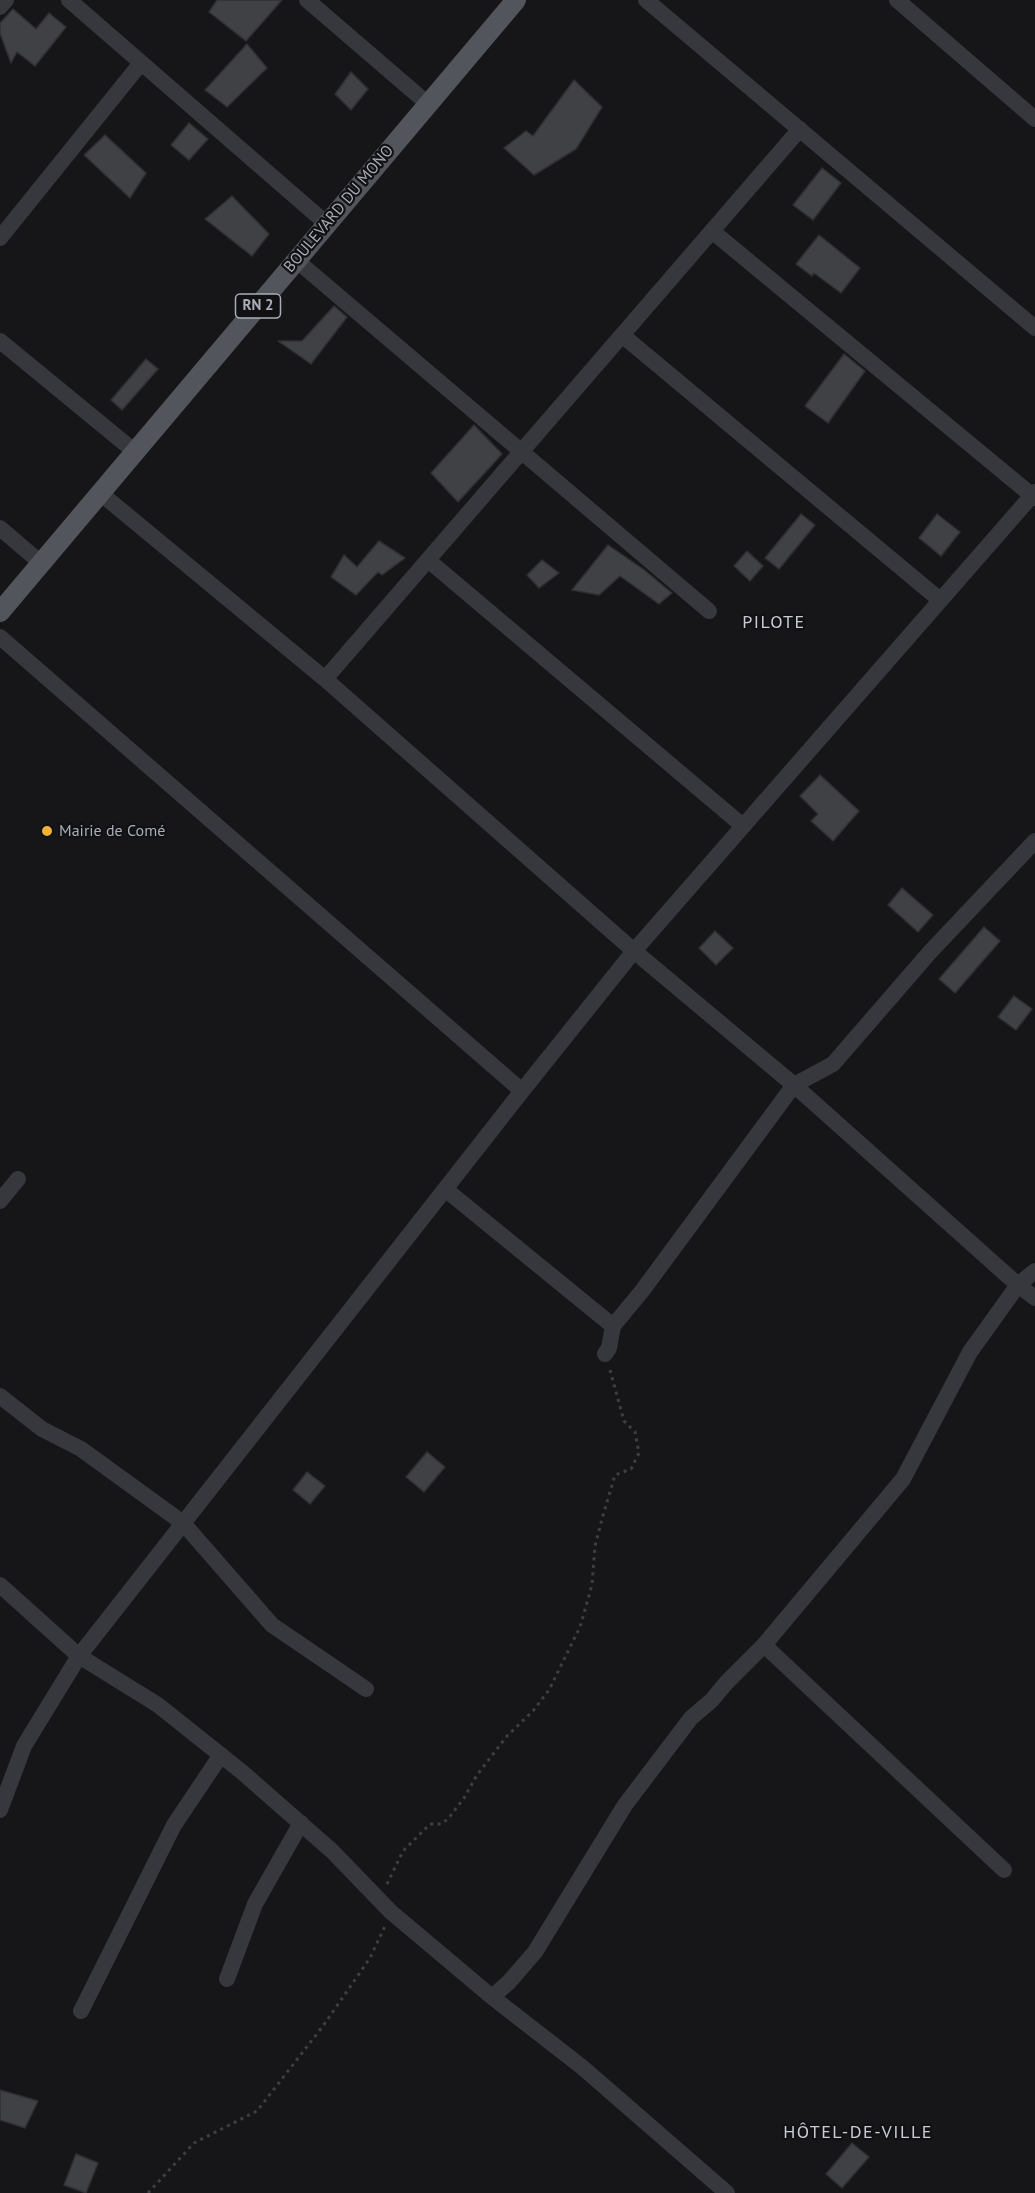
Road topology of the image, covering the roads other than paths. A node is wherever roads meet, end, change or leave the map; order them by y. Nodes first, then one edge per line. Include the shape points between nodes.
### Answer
1 (6, 0) edge
2 (69, 0) edge
3 (307, 0) edge
4 (516, 0) edge
5 (646, 0) edge
6 (897, 0) edge
7 (0, 8) edge
8 (141, 63) junction
9 (428, 104) junction
10 (1035, 119) edge
11 (800, 129) junction
12 (328, 225) junction
13 (712, 231) junction
14 (0, 238) edge
15 (296, 260) junction
16 (1035, 328) edge
17 (622, 335) junction
18 (0, 341) edge
19 (134, 451) junction
20 (522, 451) junction
21 (99, 492) junction
22 (1034, 495) edge
23 (0, 528) edge
24 (428, 560) junction
25 (41, 563) junction
26 (940, 600) junction
27 (709, 611) dead end
28 (0, 612) edge
29 (0, 637) edge
30 (325, 680) junction
31 (743, 826) junction
32 (1035, 841) edge
33 (634, 951) junction
34 (794, 1085) junction
35 (522, 1091) junction
36 (18, 1179) dead end
37 (446, 1188) junction
38 (0, 1201) edge
39 (1035, 1271) edge
40 (1018, 1285) junction
41 (1035, 1298) edge
42 (613, 1326) junction
43 (605, 1354) road end
44 (0, 1396) edge
45 (183, 1523) junction
46 (0, 1585) edge
47 (764, 1645) junction
48 (79, 1656) junction
49 (366, 1689) dead end
50 (221, 1755) junction
51 (0, 1810) edge
52 (301, 1823) junction
53 (1004, 1870) dead end
54 (227, 1979) dead end
55 (492, 1997) junction
56 (81, 2011) dead end
57 (727, 2193) edge

1 - 7 street
2 - 8 street
3 - 9 street
4 - 9 main road, BOULEVARD DU MONO / RN 2
5 - 11 street
6 - 10 street
8 - 12 street
8 - 14 street
9 - 12 main road, BOULEVARD DU MONO / RN 2
11 - 13 street
11 - 16 street
12 - 15 main road, BOULEVARD DU MONO / RN 2
13 - 17 street
13 - 22 street
15 - 19 main road, BOULEVARD DU MONO / RN 2
15 - 20 street
17 - 20 street
17 - 26 street
18 - 19 street
19 - 21 main road, BOULEVARD DU MONO / RN 2
20 - 24 street
20 - 27 street
21 - 25 main road, BOULEVARD DU MONO / RN 2
21 - 30 street
22 - 26 street
23 - 25 street
24 - 30 street
24 - 31 street
25 - 28 main road, BOULEVARD DU MONO / RN 2
26 - 31 street
29 - 35 street
30 - 33 street
31 - 33 street
32 - 34 street via 930,952 833,1064
33 - 34 street
33 - 35 street
34 - 40 street
34 - 42 street
35 - 37 street
36 - 38 street
37 - 42 street
37 - 45 street
39 - 40 street
40 - 41 street
40 - 47 street via 970,1352 903,1479
42 - 43 street
44 - 45 street via 42,1429 81,1449
45 - 48 street
45 - 49 street via 272,1625
46 - 48 street
47 - 53 street
47 - 55 street via 691,1718 625,1805 535,1952
48 - 50 street via 158,1705
48 - 51 street via 24,1746
50 - 52 street
50 - 56 street via 174,1825
52 - 54 street via 255,1904
52 - 55 street via 385,1907
55 - 57 street via 582,2067

